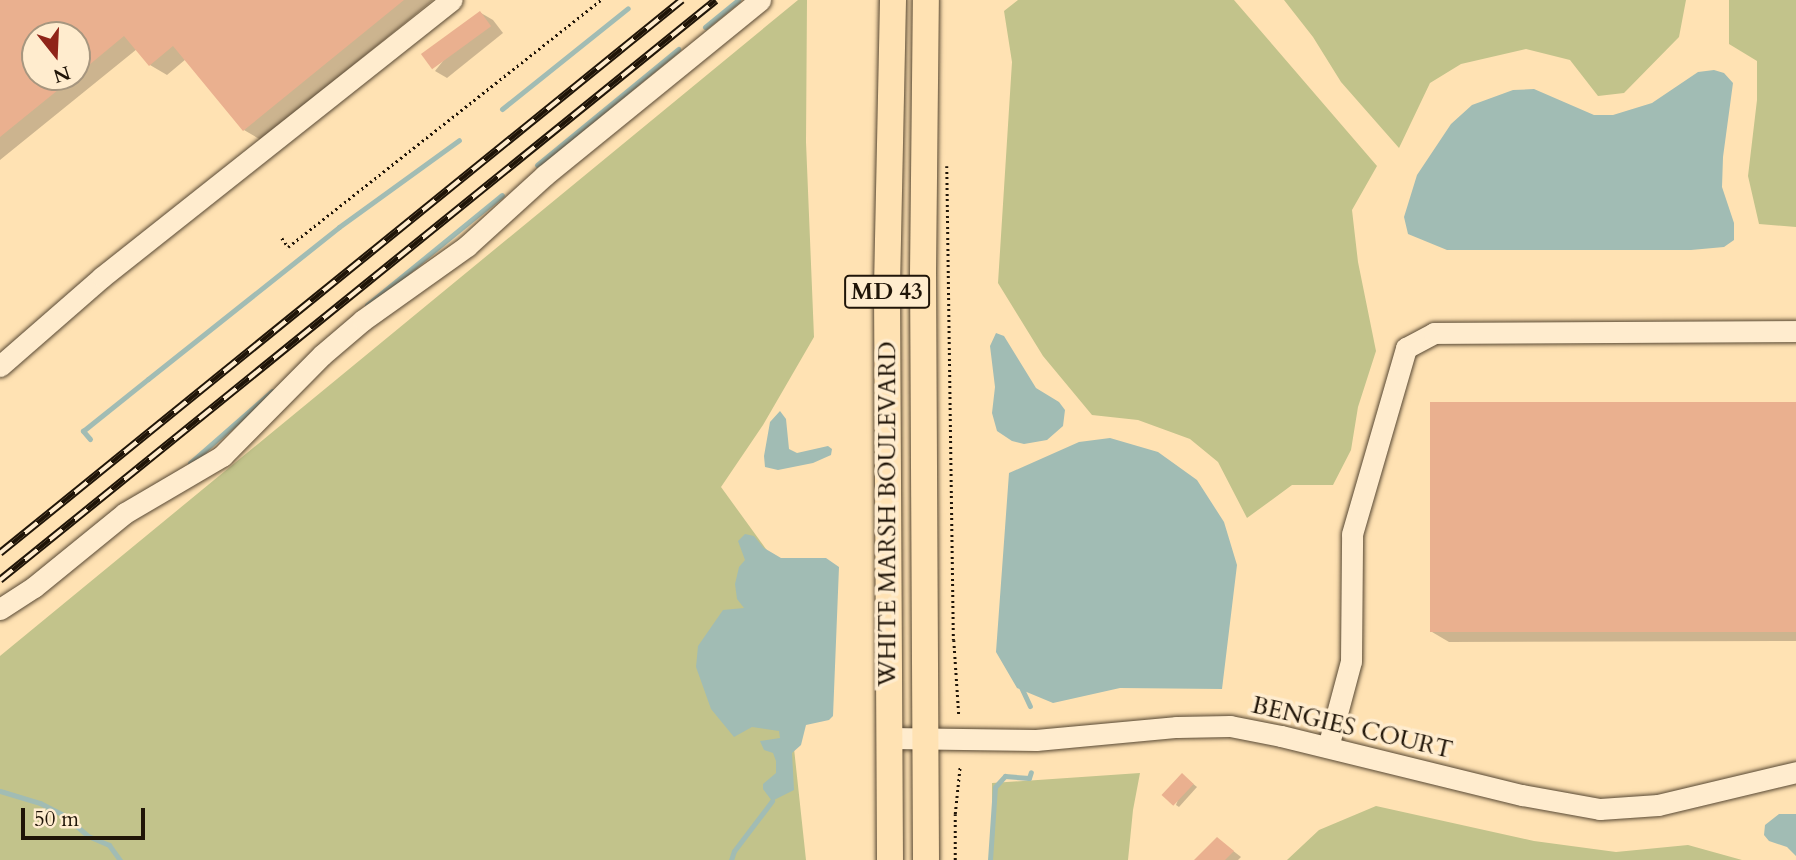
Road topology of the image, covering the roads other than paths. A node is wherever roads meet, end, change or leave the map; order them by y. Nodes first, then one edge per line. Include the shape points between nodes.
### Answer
1 (451, 0) edge
2 (760, 0) edge
3 (894, 0) edge
4 (926, 0) edge
5 (1796, 331) edge
6 (0, 366) edge
7 (0, 609) edge
8 (890, 738) junction
9 (926, 738) junction
10 (1328, 747) junction
11 (1796, 772) edge
12 (890, 860) edge
13 (926, 860) edge

1 - 6 street via 102,277
2 - 7 street via 545,175 467,246 363,320 222,456 125,513
3 - 8 main road, WHITE MARSH BOULEVARD / MD 43 via 887,288
4 - 9 main road, WHITE MARSH BOULEVARD / MD 43
5 - 10 street via 1434,333 1406,348 1352,534 1351,661
8 - 9 street, BENGIES COURT
8 - 12 main road, WHITE MARSH BOULEVARD / MD 43
9 - 10 street, BENGIES COURT via 1050,739 1218,726
9 - 13 main road, WHITE MARSH BOULEVARD / MD 43
10 - 11 street, BENGIES COURT via 1522,795 1601,809 1657,805

